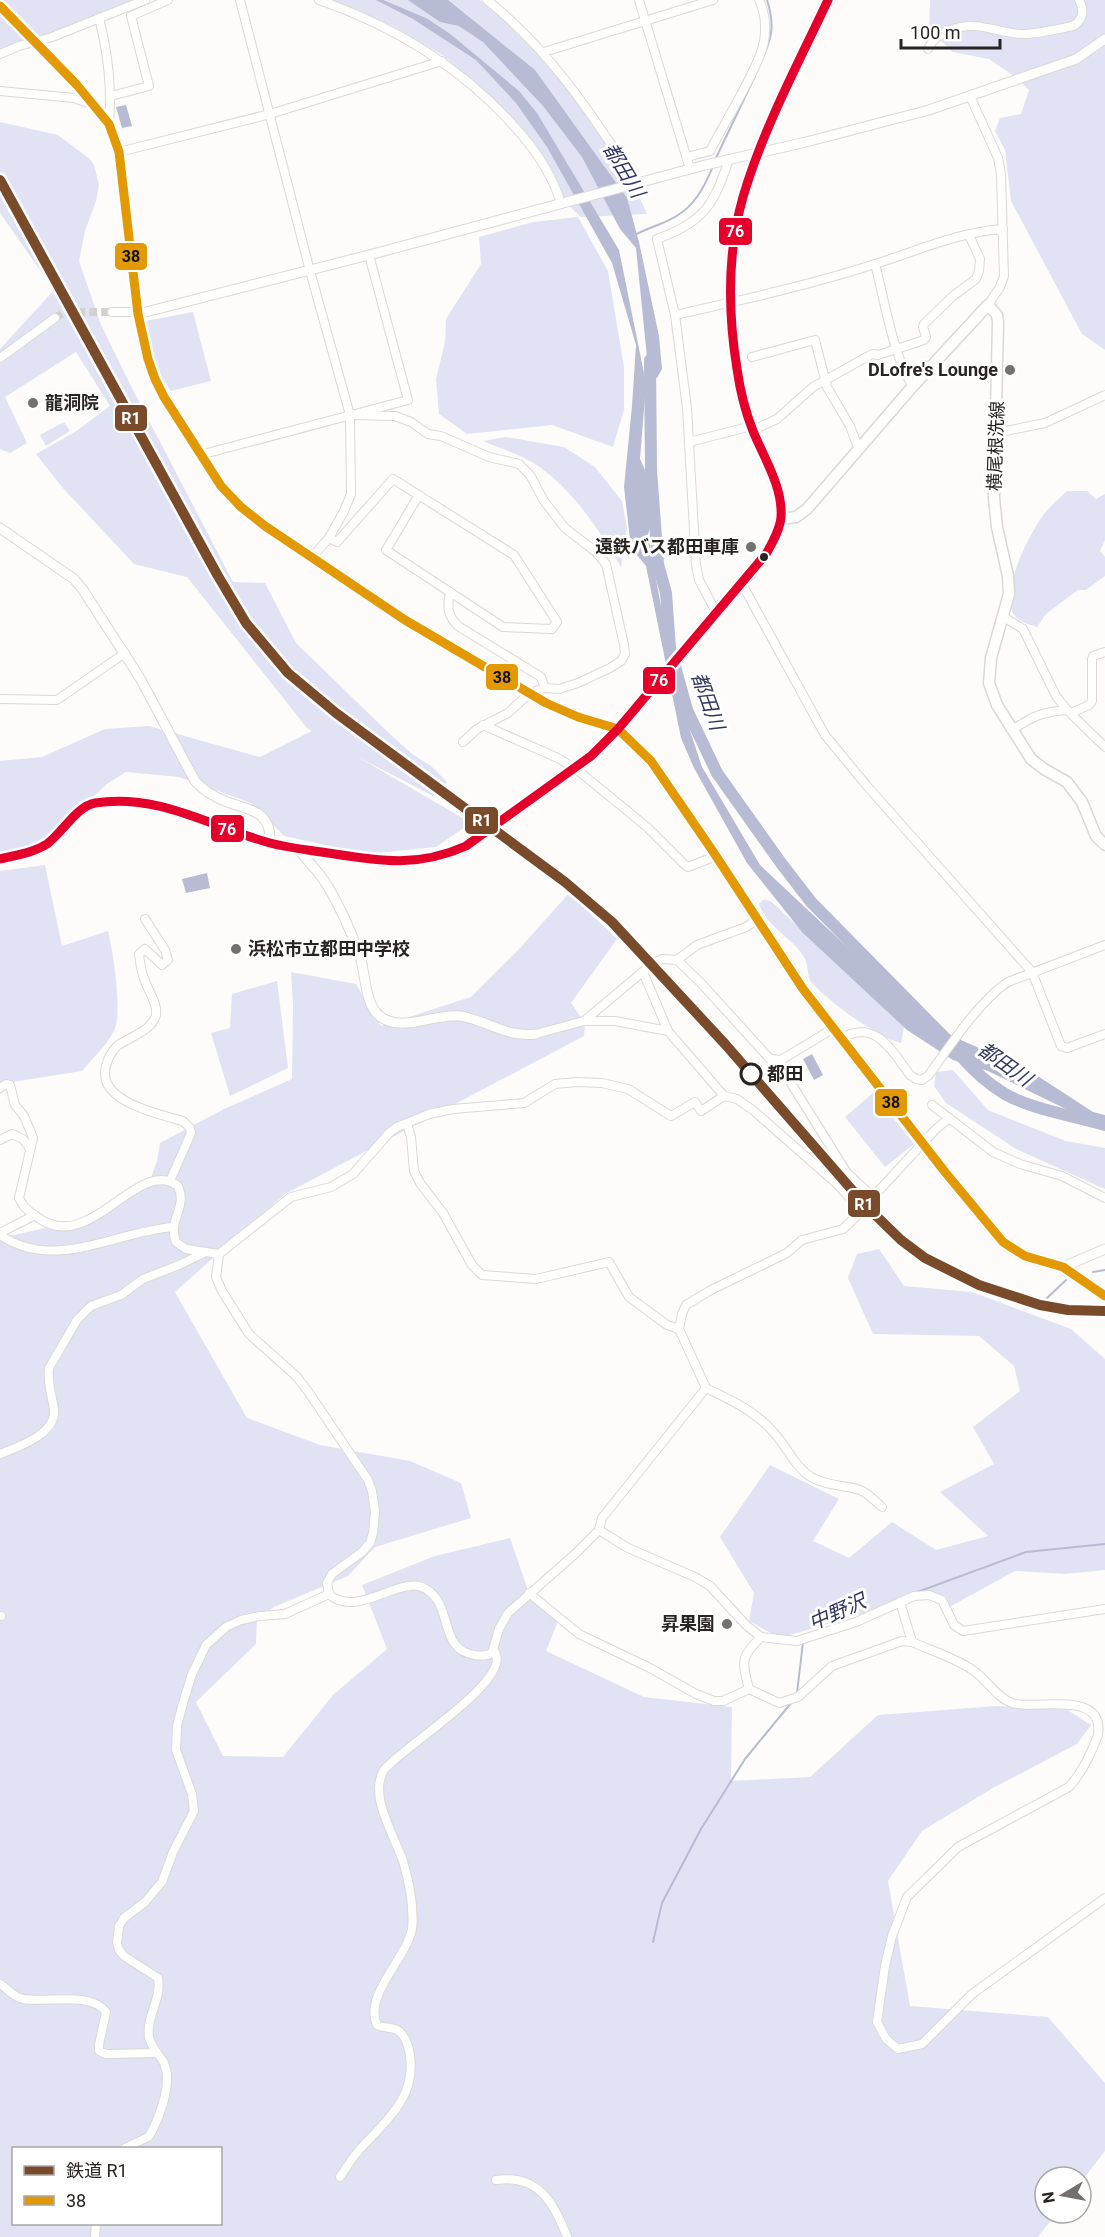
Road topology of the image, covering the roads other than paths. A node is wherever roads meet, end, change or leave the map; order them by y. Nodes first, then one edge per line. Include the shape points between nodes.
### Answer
1 (145, 0) edge
2 (168, 0) edge
3 (240, 0) edge
4 (319, 0) edge
5 (487, 0) edge
6 (639, 0) edge
7 (712, 0) edge
8 (759, 0) edge
9 (828, 0) edge
10 (1079, 0) edge
11 (0, 6) edge
12 (99, 18) junction
13 (645, 21) junction
14 (1105, 39) edge
15 (32, 40) junction
16 (928, 49) dead end
17 (544, 52) junction
18 (0, 54) edge
19 (442, 61) junction
20 (0, 91) edge
21 (111, 96) junction
22 (970, 96) junction
23 (93, 105) junction
24 (270, 114) junction
25 (109, 124) junction
26 (759, 151) junction
27 (119, 153) junction
28 (687, 157) junction
29 (726, 160) junction
30 (690, 169) junction
31 (635, 184) junction
32 (561, 204) junction
33 (1003, 230) junction
34 (969, 235) junction
35 (369, 255) junction
36 (875, 264) junction
37 (310, 271) junction
38 (730, 303) junction
39 (988, 305) junction
40 (112, 312) tunnel mouth
41 (138, 314) junction
42 (675, 315) junction
43 (55, 318) tunnel mouth
44 (897, 350) junction
45 (752, 357) dead end
46 (0, 358) edge
47 (824, 380) junction
48 (913, 386) junction
49 (1105, 394) edge
50 (350, 415) junction
51 (752, 428) junction
52 (996, 433) junction
53 (689, 442) junction
54 (859, 450) junction
55 (200, 454) junction
56 (419, 495) junction
57 (781, 519) junction
58 (0, 528) edge
59 (329, 538) junction
60 (312, 557) junction
61 (742, 584) junction
62 (450, 592) junction
63 (716, 612) junction
64 (1002, 616) junction
65 (1105, 652) edge
66 (125, 653) junction
67 (545, 688) junction
68 (530, 693) junction
69 (0, 699) edge
70 (1069, 712) junction
71 (483, 725) junction
72 (618, 729) junction
73 (1012, 730) junction
74 (463, 742) dead end
75 (1105, 747) edge
76 (270, 843) junction
77 (1105, 845) edge
78 (299, 849) junction
79 (716, 856) junction
80 (0, 859) edge
81 (145, 919) dead end
82 (757, 920) junction
83 (1105, 945) edge
84 (677, 960) junction
85 (643, 972) junction
86 (1032, 972) junction
87 (584, 1021) junction
88 (668, 1031) junction
89 (838, 1033) junction
90 (536, 1034) joint
91 (1105, 1034) edge
92 (781, 1060) junction
93 (0, 1088) edge
94 (724, 1096) junction
95 (932, 1105) dead end
96 (949, 1118) junction
97 (407, 1124) junction
98 (0, 1140) edge
99 (924, 1143) junction
100 (30, 1149) junction
101 (170, 1181) junction
102 (873, 1197) junction
103 (1105, 1198) edge
104 (862, 1211) junction
105 (35, 1215) junction
106 (173, 1227) junction
107 (0, 1234) edge
108 (1105, 1249) edge
109 (204, 1253) junction
110 (219, 1254) junction
111 (1063, 1267) junction
112 (1105, 1296) edge
113 (680, 1329) junction
114 (706, 1388) junction
115 (0, 1454) edge
116 (882, 1507) dead end
117 (599, 1530) junction
118 (529, 1593) junction
119 (329, 1594) junction
120 (900, 1602) junction
121 (1105, 1609) edge
122 (761, 1637) junction
123 (912, 1642) junction
124 (494, 1651) junction
125 (749, 1689) junction
126 (1105, 1898) edge
127 (0, 1983) edge
128 (157, 2053) junction
129 (127, 2147) edge
130 (340, 2177) dead end
131 (496, 2180) dead end
132 (567, 2237) edge

1 - 12 street
2 - 21 street via 131,16 149,86
3 - 24 street
4 - 19 street via 389,30
5 - 17 street
6 - 13 street
7 - 13 street
8 - 28 street via 765,20 761,54 710,151
9 - 26 highway
10 - 16 street via 1083,15 1073,26 1025,34 973,25 942,34
11 - 15 street
12 - 15 street
12 - 21 street
13 - 17 street
13 - 28 street
14 - 22 street via 1076,59
15 - 18 street
15 - 23 street
17 - 31 street via 576,92
19 - 24 street
19 - 32 street via 479,90 525,139 552,180
20 - 23 street via 74,98
21 - 25 street
22 - 26 street via 929,110
22 - 33 street via 998,158
23 - 25 street
24 - 27 street
24 - 37 street
25 - 27 street
26 - 29 street
26 - 38 highway via 735,238
27 - 41 street
28 - 30 street
29 - 30 street
29 - 42 street via 711,204 696,220 657,238
30 - 31 street
31 - 32 street
32 - 35 street
33 - 34 street
33 - 39 street via 1004,276
34 - 36 street
34 - 44 street via 980,259 976,279 924,324 924,340
35 - 37 street
35 - 50 street via 408,400
36 - 38 street
36 - 44 street
37 - 41 street
37 - 50 street
38 - 42 street
38 - 51 highway via 739,385
39 - 48 main road
39 - 52 main road, 横尾根洗線 via 998,322
40 - 41 street
41 - 55 street via 155,379
42 - 53 street
43 - 46 street
44 - 47 street via 872,354
44 - 48 street
45 - 47 street via 815,340
47 - 51 street via 800,396 777,419
47 - 54 street
48 - 54 main road
49 - 52 street via 1045,423
50 - 55 street
50 - 59 street via 352,488
50 - 67 street via 395,416 428,434 519,464 565,528 606,564 626,654 621,662 578,683 559,689
51 - 53 street
51 - 57 highway via 781,500
52 - 64 main road, 横尾根洗線 via 994,498 1009,594
53 - 63 street via 696,565 699,580
54 - 57 main road via 807,508 796,517
55 - 60 street via 220,486 241,507
56 - 59 street via 393,479 337,542
56 - 62 street via 386,550
56 - 62 street via 514,555 557,622 552,629 502,627
57 - 61 highway via 766,554
58 - 66 street via 74,579
59 - 60 street
60 - 68 street via 405,620
61 - 63 highway
61 - 86 street via 825,735
62 - 67 street via 450,618 542,677
63 - 72 highway
64 - 70 street via 1023,629 1049,684
64 - 73 main road, 横尾根洗線 via 989,683
65 - 70 street via 1092,659 1092,700 1089,705
66 - 69 street via 57,700
66 - 76 street via 195,781 204,791 224,801 254,810 268,825
67 - 68 street
68 - 71 street via 508,713
68 - 72 street via 578,717
70 - 73 street via 1033,716
70 - 75 street
71 - 74 street
71 - 79 street via 560,759 581,773 647,827 686,866
72 - 78 main road, bridge via 591,756 466,846 451,852 423,860 383,862
72 - 79 highway via 651,762
73 - 77 main road, 横尾根洗線 via 1031,759 1067,782 1082,802 1096,836
76 - 78 main road
76 - 80 main road via 176,809 140,802 95,803 86,806 49,843
78 - 90 street via 335,900 360,955 372,1006 378,1015 395,1022 462,1017 518,1035
79 - 82 highway
81 - 101 street via 168,960 162,965 145,949 139,954 156,1016 111,1054 105,1078 117,1097 183,1121 190,1128
82 - 84 street via 697,945
82 - 89 highway
83 - 86 street
84 - 85 street via 662,959
84 - 92 street via 770,1059
85 - 87 street
85 - 88 street
86 - 89 street via 1000,986 987,998 922,1080 916,1079 872,1033
86 - 91 street via 1061,1046 1067,1048
87 - 88 street via 615,1021
87 - 90 street
88 - 94 street
89 - 92 street
89 - 99 highway
92 - 102 street via 784,1072 847,1173
93 - 100 street via 6,1084 11,1087 15,1105 30,1127
94 - 97 street via 701,1111 695,1102 671,1116 628,1089 577,1082 555,1084 524,1103 453,1109
94 - 104 street via 737,1099 754,1111
95 - 96 street
96 - 99 street
96 - 103 street via 993,1152 1062,1176
97 - 110 street via 388,1133 353,1174 331,1187 291,1197
97 - 113 street via 414,1171 482,1275 536,1279 609,1262 629,1298 667,1325
98 - 100 street via 12,1134 23,1138
99 - 102 street
99 - 111 highway via 1003,1242 1024,1256
100 - 105 street via 19,1198 25,1210
101 - 105 street via 142,1186 79,1224 55,1227
101 - 106 street via 178,1186 183,1201
102 - 104 street
104 - 113 street via 843,1229 802,1240 787,1253 692,1300 682,1314
105 - 107 street
106 - 107 street via 58,1251 41,1251 10,1242
106 - 109 street via 176,1242
108 - 111 street
109 - 110 street
109 - 115 street via 91,1306 77,1320 49,1368 54,1413 50,1425 20,1447
110 - 119 street via 216,1277 249,1334 308,1390 372,1491 375,1512 370,1544 332,1574 327,1583
111 - 112 highway
113 - 114 street
114 - 116 street via 764,1422 810,1476 862,1491
114 - 117 street via 602,1518
117 - 118 street
117 - 122 street via 628,1548 710,1586
118 - 124 street via 503,1621
118 - 125 street via 579,1634 696,1694 723,1701
119 - 124 street via 337,1599 366,1600 418,1585 438,1599 457,1649 481,1656
119 - 128 street via 285,1614 241,1620 226,1627 206,1645 192,1674 177,1726 176,1750 194,1811 162,1882 146,1902 124,1918 117,1943 124,1956 158,1978 160,1986 149,2037
120 - 121 street via 929,1595 942,1600 954,1625 963,1631
120 - 122 street via 856,1622 797,1641
120 - 123 street
122 - 125 street via 744,1657
123 - 125 street via 902,1641 832,1666 798,1697 786,1702
123 - 126 street via 973,1670 1013,1704 1080,1704 1092,1710 1101,1728 1087,1761 1069,1787 958,1847 907,1897 885,1966 877,2022 886,2039 898,2049 922,2044 972,1994
124 - 130 street via 497,1662 475,1693 454,1714 407,1748 380,1780 385,1816 407,1875 412,1927 405,1950 383,1983 374,2012 377,2025 402,2034 408,2047 411,2080 389,2118
127 - 128 street via 11,1994 24,1999 78,2000 102,2007 106,2012 99,2051
128 - 129 street via 165,2064 167,2079 163,2099 151,2133
131 - 132 street via 523,2180 537,2189 559,2215

